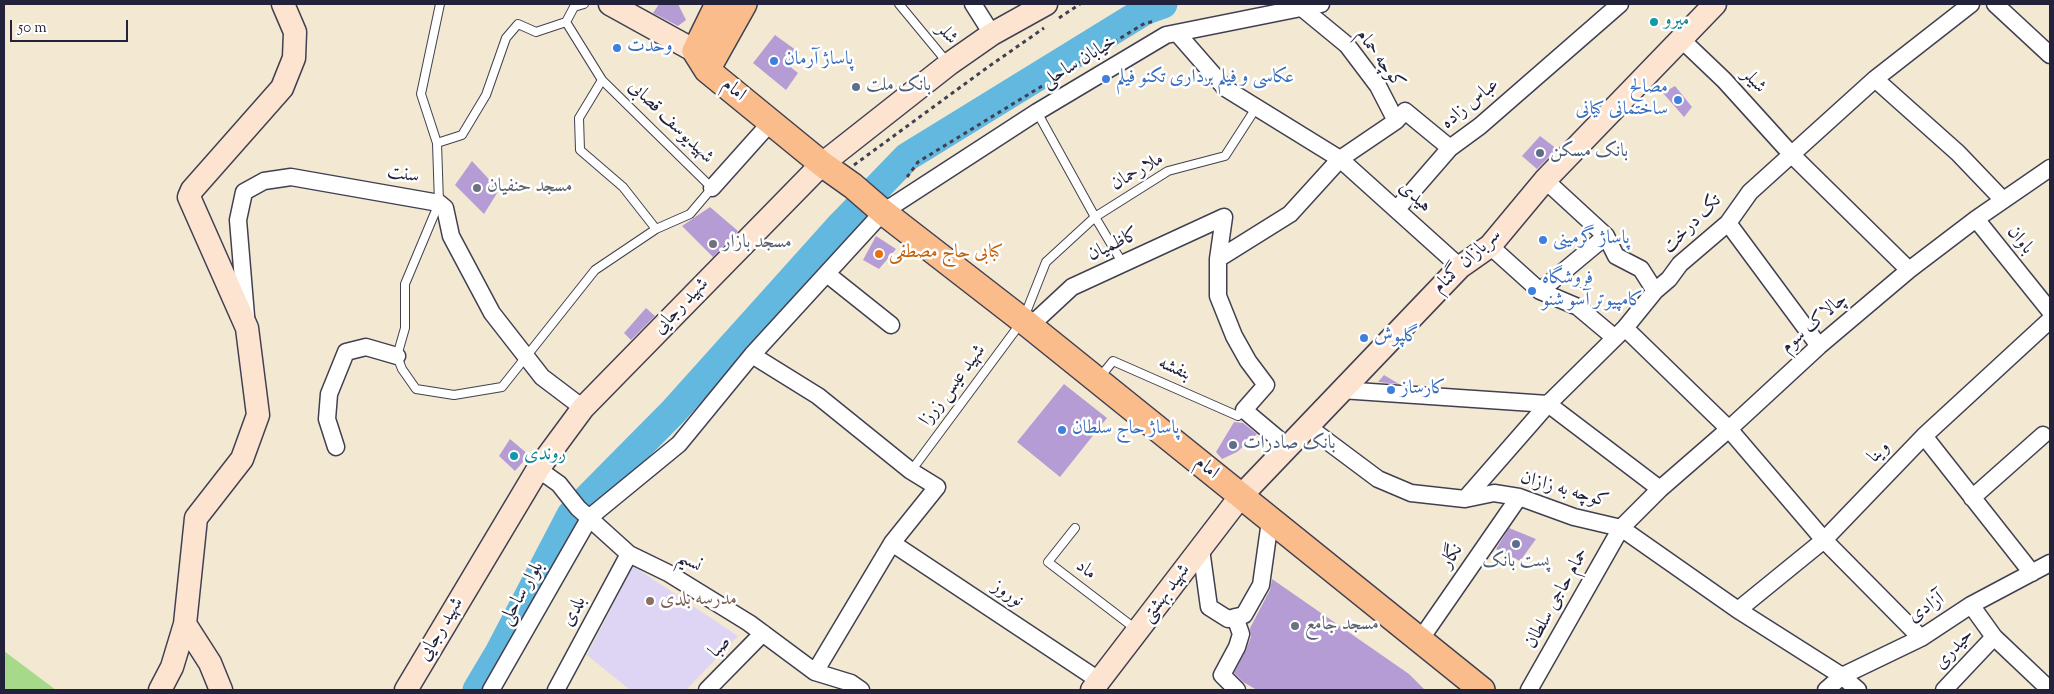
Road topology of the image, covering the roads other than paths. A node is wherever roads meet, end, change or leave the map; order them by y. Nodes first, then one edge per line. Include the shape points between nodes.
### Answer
1 (283, 4) edge
2 (440, 4) edge
3 (584, 4) edge
4 (610, 4) edge
5 (718, 4) edge
6 (744, 4) edge
7 (899, 4) edge
8 (973, 4) edge
9 (1321, 4) edge
10 (1620, 4) edge
11 (1971, 4) edge
12 (1995, 4) edge
13 (1708, 6) edge
14 (1302, 8) junction
15 (1051, 16) edge
16 (566, 22) junction
17 (1177, 33) junction
18 (992, 34) junction
19 (1681, 39) junction
20 (2050, 55) edge
21 (701, 60) junction
22 (949, 64) junction
23 (1874, 79) junction
24 (602, 80) junction
25 (1256, 108) junction
26 (1037, 112) junction
27 (1396, 121) junction
28 (771, 122) junction
29 (437, 144) junction
30 (1450, 148) junction
31 (1792, 155) junction
32 (1340, 159) junction
33 (2050, 168) edge
34 (838, 175) junction
35 (1545, 180) junction
36 (712, 188) junction
37 (2003, 200) junction
38 (439, 203) junction
39 (1397, 209) junction
40 (883, 212) junction
41 (1095, 217) junction
42 (1976, 219) junction
43 (1728, 223) junction
44 (656, 229) junction
45 (1606, 236) junction
46 (1490, 246) junction
47 (1218, 259) junction
48 (1123, 264) junction
49 (1460, 267) junction
50 (1909, 270) junction
51 (827, 274) junction
52 (1540, 291) junction
53 (1655, 291) junction
54 (2050, 310) edge
55 (2050, 320) edge
56 (1027, 323) junction
57 (891, 325) dead end
58 (247, 328) junction
59 (1620, 333) junction
60 (1818, 346) junction
61 (752, 355) junction
62 (397, 356) junction
63 (526, 357) junction
64 (1097, 380) junction
65 (1341, 390) junction
66 (1548, 404) junction
67 (584, 408) junction
68 (1244, 410) junction
69 (1308, 426) junction
70 (1728, 429) junction
71 (2043, 435) dead end
72 (1924, 436) junction
73 (336, 447) dead end
74 (1288, 447) junction
75 (538, 469) junction
76 (911, 471) junction
77 (1660, 489) junction
78 (1240, 497) junction
79 (1519, 497) junction
80 (1465, 498) junction
81 (1972, 498) junction
82 (584, 512) junction
83 (1270, 521) junction
84 (1075, 528) dead end
85 (1621, 528) junction
86 (1824, 540) junction
87 (892, 543) junction
88 (1201, 548) junction
89 (629, 554) junction
90 (2050, 564) edge
91 (2032, 573) junction
92 (1971, 605) junction
93 (1738, 610) junction
94 (1235, 617) junction
95 (185, 624) junction
96 (1138, 631) junction
97 (763, 633) junction
98 (1994, 636) junction
99 (1921, 638) junction
100 (1420, 640) junction
101 (815, 672) junction
102 (1842, 676) junction
103 (1096, 686) edge
104 (160, 690) edge
105 (221, 690) edge
106 (406, 690) edge
107 (491, 690) edge
108 (556, 690) edge
109 (707, 690) edge
110 (861, 690) edge
111 (1237, 690) edge
112 (1482, 690) edge
113 (1529, 690) edge
114 (1826, 690) edge
115 (1858, 690) edge
116 (1944, 690) edge
117 (2050, 690) edge

1 - 58 street via 296,32 294,58 282,88 189,197
2 - 29 lane via 421,94
3 - 16 lane via 574,7
4 - 21 street, امام
5 - 21 main road
6 - 21 main road
7 - 22 lane, شلر
8 - 18 street
9 - 14 street, خیابان ساحلی
10 - 30 street, عباس زاده via 1480,126
11 - 23 street, تک درخت
12 - 20 street
13 - 19 street, سربازان گمنام
14 - 17 street, خیابان ساحلی
14 - 27 street, کوچه حمام via 1347,45 1378,86
15 - 18 street, شهید رجایی
16 - 24 lane, شهیدیوسف قصابی
16 - 29 lane via 536,32 518,24 506,38 486,95 462,135
17 - 25 street via 1225,88
17 - 26 street, خیابان ساحلی via 1166,35
18 - 22 street, شهید رجایی
19 - 31 street, شیلر via 1724,80
19 - 35 street, سربازان گمنام
21 - 28 main road, امام
22 - 34 street, شهید رجایی
23 - 31 street, تک درخت
23 - 37 street via 1958,153
24 - 36 lane, شهیدیوسف قصابی
24 - 44 lane via 579,118 580,150 623,187
25 - 32 street
25 - 41 lane, ملارحمان via 1225,156 1168,171
26 - 40 street, خیابان ساحلی
26 - 41 lane
27 - 30 street, عباس زاده via 1405,111
27 - 32 street, عباس زاده
28 - 34 main road, امام
28 - 36 street
29 - 38 lane
30 - 39 street
31 - 43 street, تک درخت via 1750,192
31 - 50 street, شیلر
32 - 39 street, هیدی
32 - 47 street, عباس زاده via 1290,214
33 - 37 street, چالاک سوم
34 - 40 main road, امام
34 - 67 street, شهید رجایی
35 - 45 street
35 - 46 street, سربازان گمنام
36 - 44 lane, شهیدیوسف قصابی via 690,214
37 - 42 street, چالاک سوم
38 - 58 street, سنت via 291,177 264,181 244,192 238,220
38 - 62 lane via 405,284 405,328
38 - 63 street, سنت via 445,208 451,236 492,313
39 - 49 street, هیدی
40 - 51 street, خیابان ساحلی
40 - 56 main road, امام
41 - 48 lane
41 - 56 lane, ملارحمان via 1046,262
42 - 50 street, چالاک سوم
42 - 54 street, باوان
43 - 53 street, تک درخت via 1680,264
43 - 60 street
44 - 63 lane, شهیدیوسف قصابی via 595,270
45 - 52 street
45 - 53 street via 1616,256 1641,269
46 - 49 street, سربازان گمنام
46 - 52 street
47 - 48 street, کاظمیان via 1224,217
47 - 68 street via 1218,296 1234,336 1266,385
48 - 56 street, کاظمیان via 1072,287
49 - 65 street, سربازان گمنام
50 - 60 street, چالاک سوم
51 - 57 street
51 - 61 street, خیابان ساحلی
52 - 59 street via 1578,307
53 - 59 street, تک درخت
55 - 72 street, وینا
56 - 64 main road, امام
56 - 76 lane, شهید عیس زرزا
58 - 95 street via 258,416 242,459 196,518
59 - 66 street, تک درخت
59 - 70 street
60 - 70 street, چالاک سوم
61 - 76 street via 818,396
61 - 82 street, خیابان ساحلی via 679,444
62 - 63 lane, شهیدیوسف قصابی via 416,389 454,395 502,387
62 - 73 street via 366,347 346,352 330,394 327,419
63 - 67 street, سنت via 542,377
64 - 68 lane, بنفشه via 1113,361 1238,416
64 - 78 main road, امام
65 - 66 street
65 - 69 street, سربازان گمنام
66 - 77 street
66 - 80 street, تک درخت
67 - 75 street, شهید رجایی
68 - 74 street
69 - 74 street, سربازان گمنام
69 - 80 street, کوچه به زازان via 1378,479 1411,493
70 - 77 street, چالاک سوم
70 - 86 street
71 - 81 street
72 - 81 street
72 - 86 street, وینا
74 - 78 street, سربازان گمنام
75 - 82 street, نسیم via 559,484
75 - 106 street, شهید رجایی
76 - 87 street via 937,487
77 - 85 street, چالاک سوم
78 - 83 main road, امام
78 - 88 street, شهید بهشتی
79 - 80 street, کوچه به زازان via 1494,493
79 - 85 street, کوچه به زازان via 1574,517
79 - 100 street, نگار
81 - 91 street
82 - 89 street, نسیم
82 - 107 street, بلوار ساحلی
83 - 94 street via 1261,585 1244,615
83 - 100 main road, امام
84 - 96 lane, ماد via 1048,562
85 - 93 street
85 - 113 street, حمام حاجی سلطان
86 - 93 street, وینا
86 - 99 street
87 - 101 street
87 - 103 street, نوروز
88 - 94 street via 1209,606 1228,619
88 - 96 street, شهید بهشتی
89 - 97 street, نسیم via 668,573
89 - 108 street, بلدی
90 - 91 street, آزادی
91 - 92 street, آزادی
92 - 98 street
92 - 99 street, آزادی
93 - 102 street
94 - 111 street via 1241,634 1222,675
95 - 104 street via 172,667
95 - 105 street via 210,663
96 - 103 street, شهید بهشتی
97 - 101 street, نسیم
97 - 109 street, صبا
98 - 116 street, حیدری
98 - 117 street
99 - 102 street, آزادی
100 - 112 main road, امام
101 - 110 street, نسیم via 850,683
102 - 114 street, آزادی
102 - 115 street

